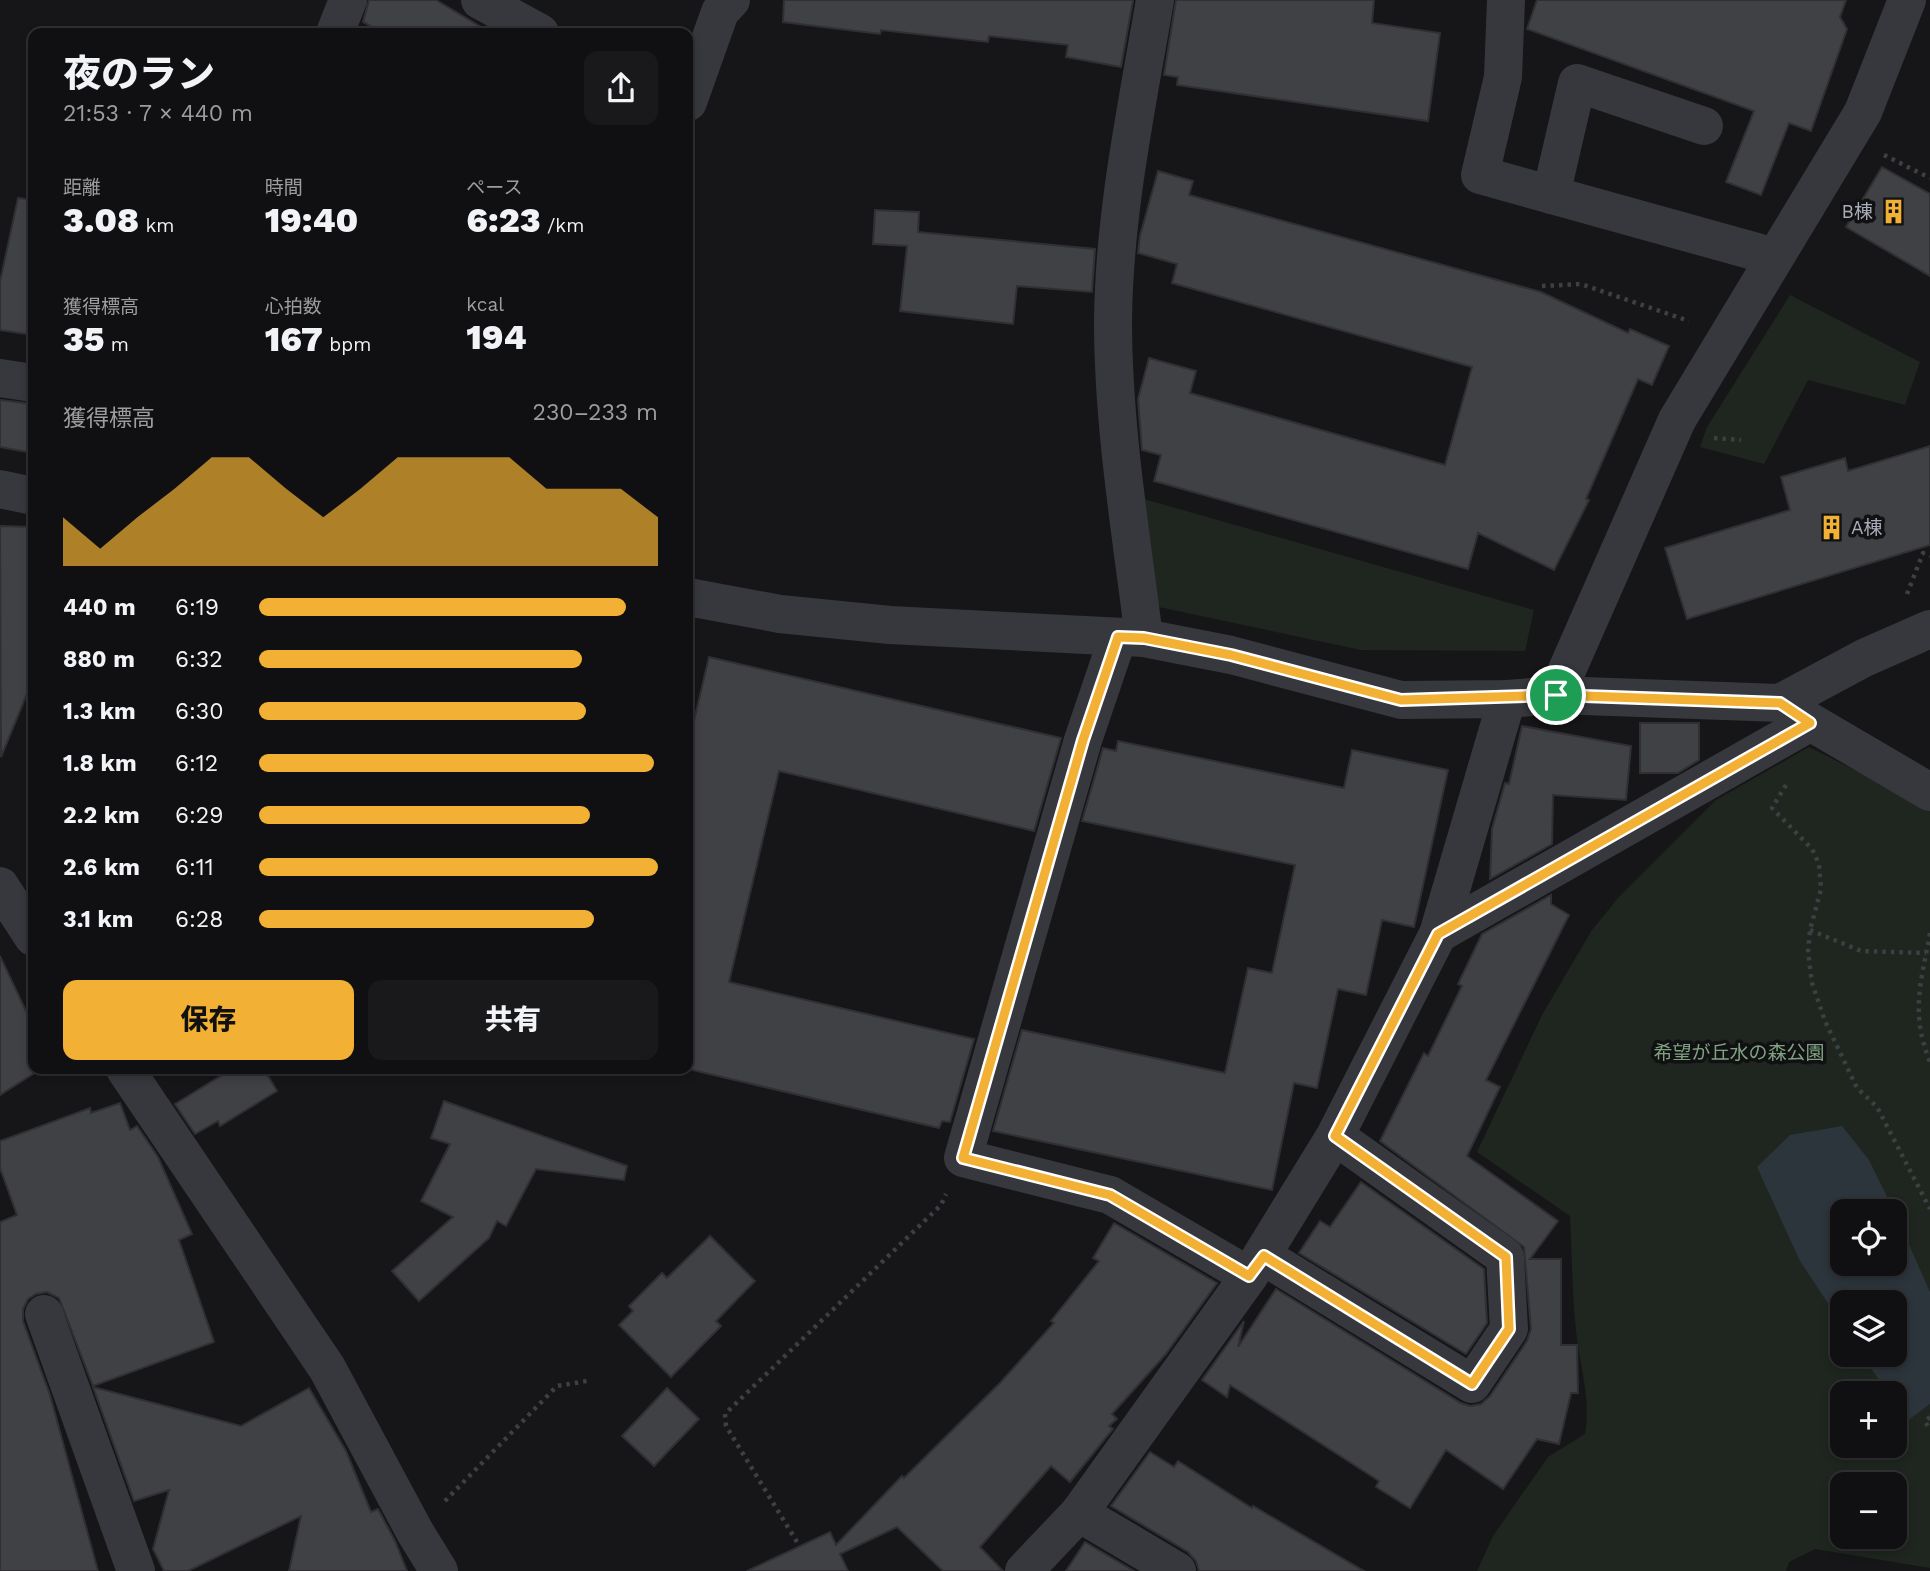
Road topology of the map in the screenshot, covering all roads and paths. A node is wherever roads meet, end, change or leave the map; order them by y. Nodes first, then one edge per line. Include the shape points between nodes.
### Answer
1 (348, 0) edge
2 (481, 0) edge
3 (731, 0) edge
4 (1155, 0) edge
5 (1507, 0) edge
6 (1907, 0) edge
7 (337, 28) edge
8 (531, 28) edge
9 (693, 88) edge
10 (1704, 126) dead end
11 (1911, 169) dead end
12 (1930, 178) edge
13 (1551, 195) junction
14 (1775, 257) junction
15 (1542, 286) dead end
16 (1696, 324) dead end
17 (0, 378) edge
18 (28, 382) edge
19 (0, 489) edge
20 (28, 495) edge
21 (693, 598) edge
22 (1930, 629) edge
23 (1131, 638) junction
24 (1556, 695) junction
25 (1507, 699) junction
26 (1795, 713) junction
27 (1790, 777) dead end
28 (1930, 792) edge
29 (0, 886) edge
30 (28, 929) edge
31 (1810, 930) junction
32 (1930, 933) edge
33 (1438, 934) junction
34 (1926, 953) junction
35 (1930, 1062) edge
36 (128, 1074) edge
37 (1335, 1136) junction
38 (963, 1158) junction
39 (1930, 1209) edge
40 (1256, 1266) junction
41 (44, 1314) dead end
42 (587, 1381) dead end
43 (1930, 1417) edge
44 (1930, 1430) edge
45 (1079, 1513) junction
46 (415, 1532) junction
47 (797, 1542) dead end
48 (136, 1571) edge
49 (439, 1571) edge
50 (1024, 1571) edge
51 (1177, 1571) edge

1 - 7 street
2 - 8 street
3 - 9 street via 720,12
4 - 23 street via 1119,227 1113,320
5 - 13 street via 1503,77 1480,175
6 - 14 street via 1869,101
10 - 13 street via 1577,83
11 - 12 path
13 - 14 street
14 - 24 street via 1677,420
15 - 16 path via 1581,284
17 - 18 street
19 - 20 street
21 - 23 street via 780,614 890,625
22 - 26 street via 1864,657
23 - 25 street via 1231,655 1401,700
23 - 38 street via 1083,740
24 - 25 street
24 - 26 street
25 - 33 street
26 - 28 street
26 - 33 street
27 - 31 path via 1772,808 1812,849 1819,864 1821,889
29 - 30 street
31 - 34 path via 1861,951
31 - 39 path via 1812,983 1825,1021 1857,1088 1877,1107
32 - 34 path
33 - 37 street
34 - 35 path via 1917,1015
36 - 46 street via 327,1368
37 - 40 street
37 - 40 street via 1506,1257 1509,1329 1472,1384
38 - 40 street via 1110,1195
38 - 47 path via 941,1205 725,1413 726,1426
40 - 45 street
41 - 48 street
42 - 46 path via 557,1386
43 - 44 path via 1925,1421
45 - 50 street
45 - 51 street
46 - 49 street

